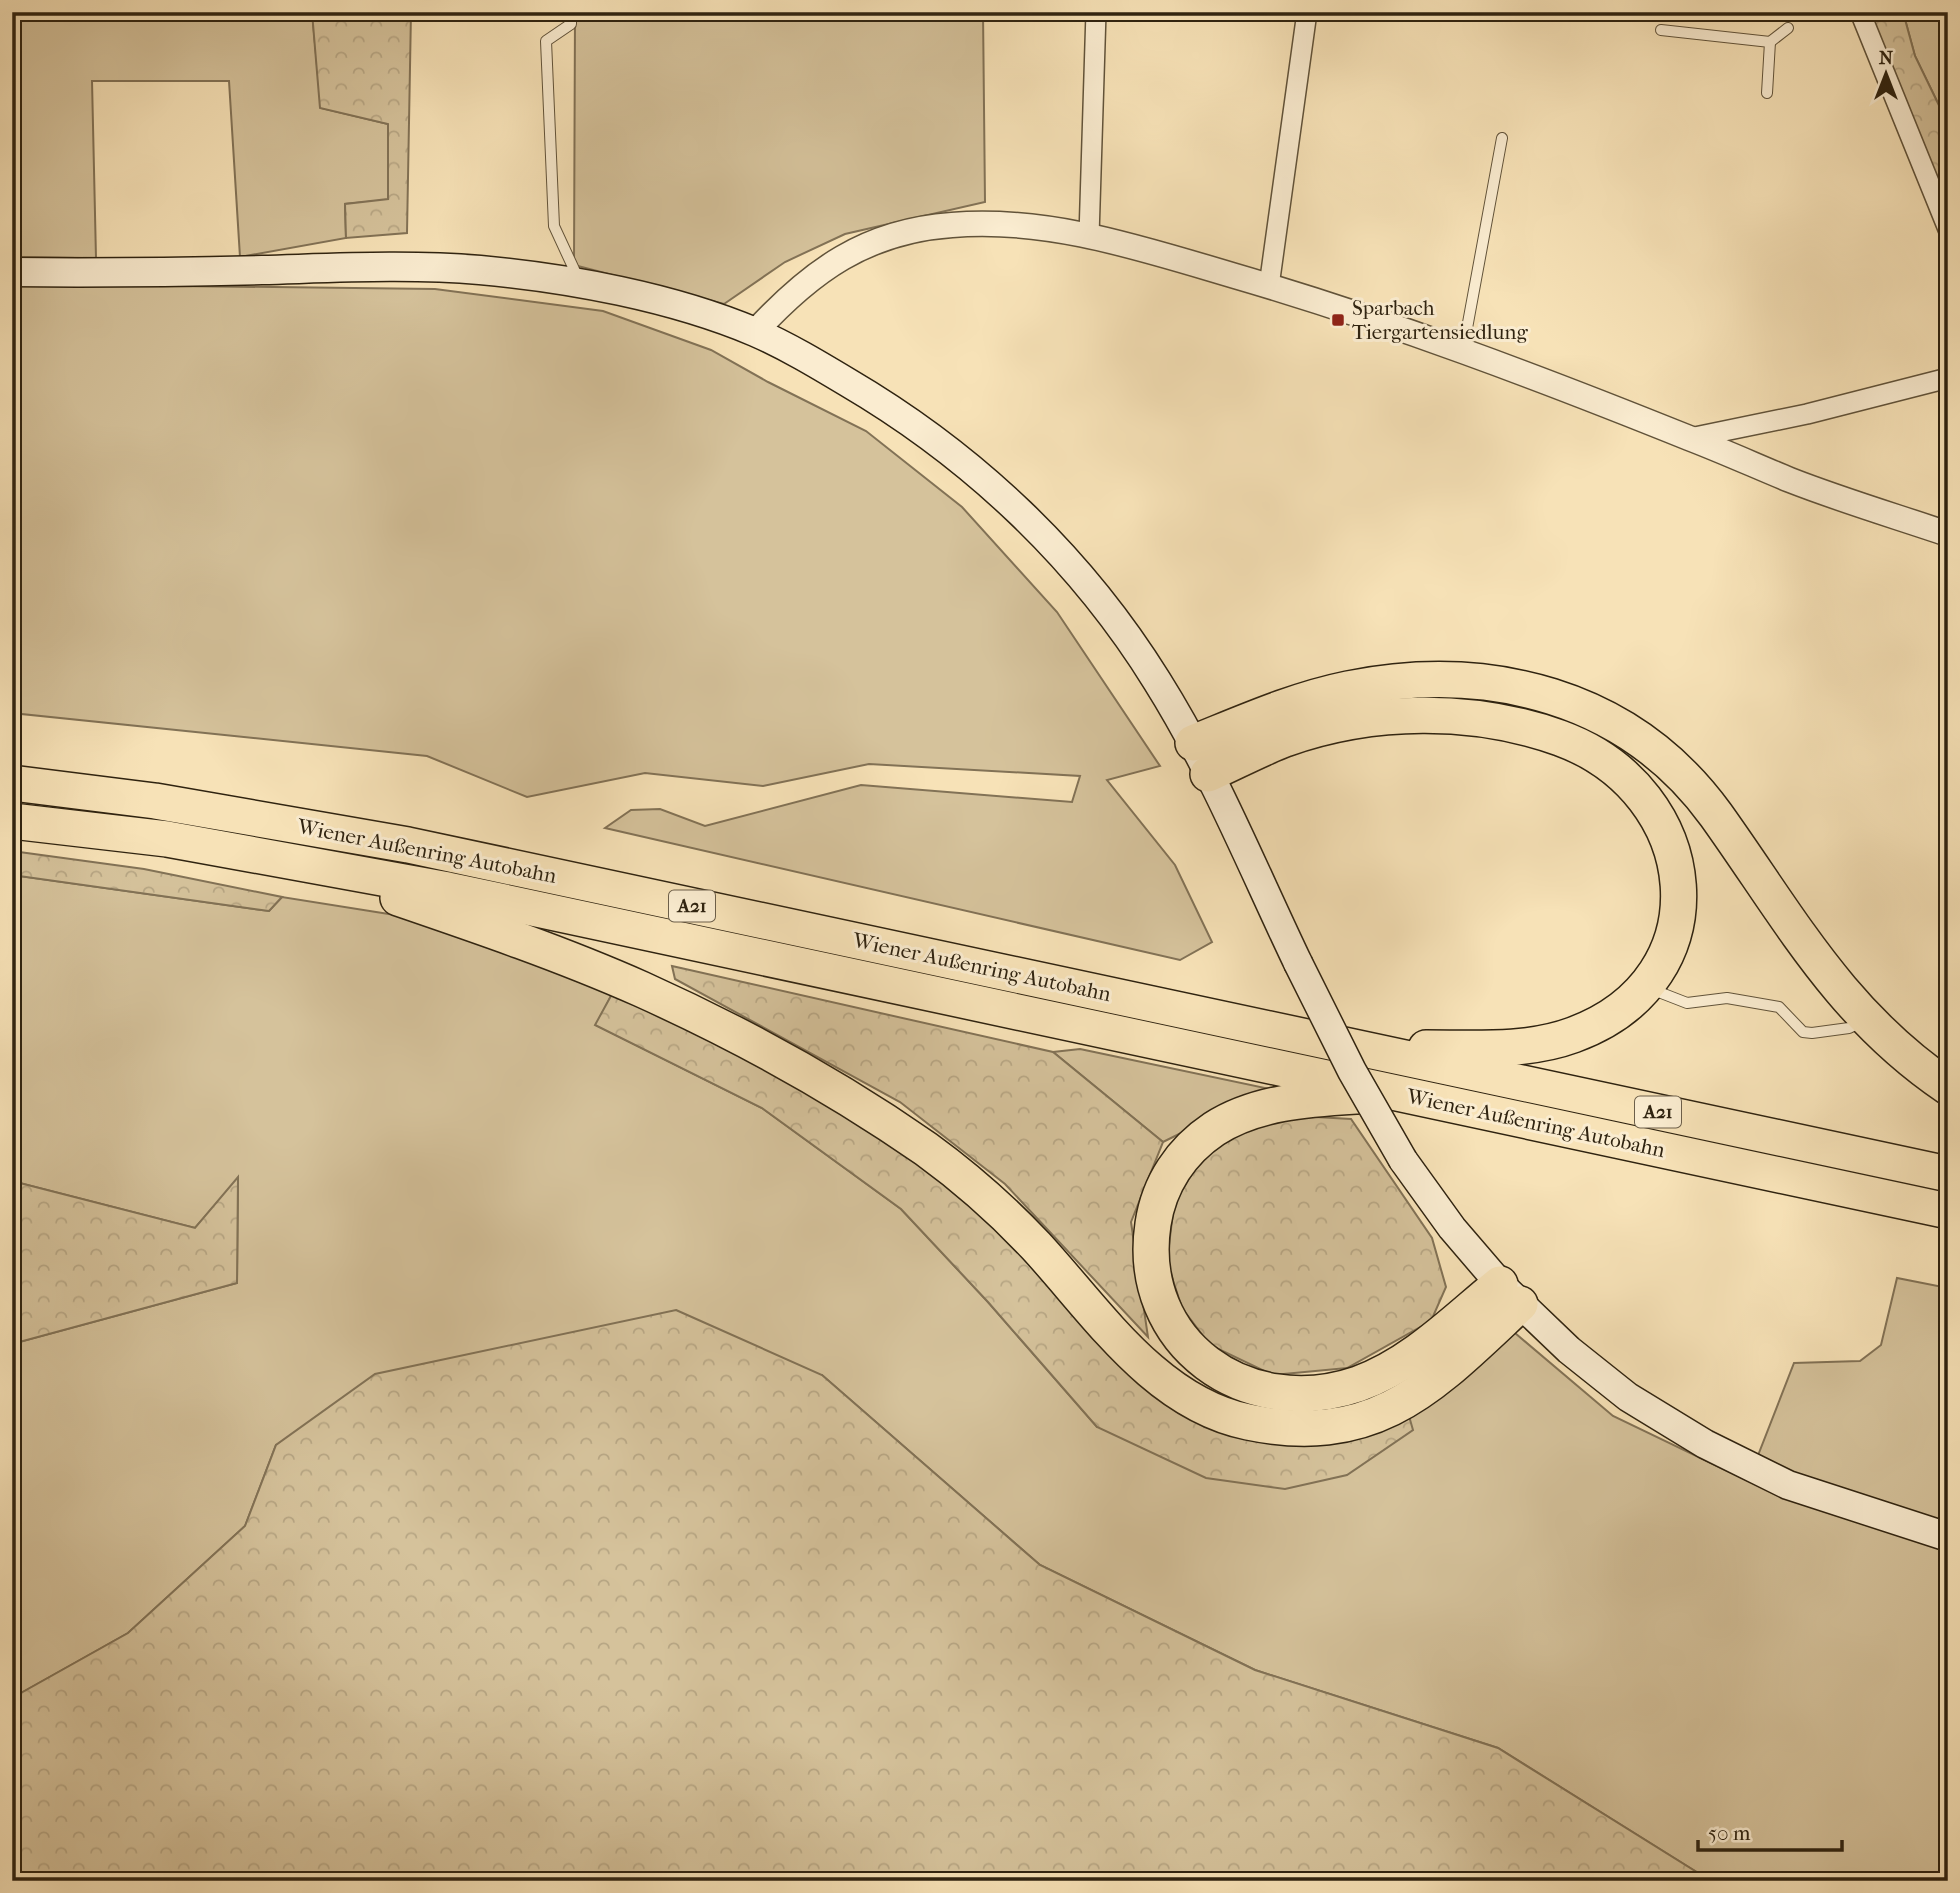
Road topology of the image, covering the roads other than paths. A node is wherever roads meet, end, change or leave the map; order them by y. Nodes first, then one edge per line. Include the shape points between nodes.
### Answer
1 (571, 12) edge
2 (1096, 12) edge
3 (1307, 12) edge
4 (1860, 12) edge
5 (1788, 28) dead end
6 (1661, 30) dead end
7 (1770, 42) junction
8 (1767, 93) dead end
9 (1502, 138) dead end
10 (1948, 229) edge
11 (1089, 236) junction
12 (12, 272) edge
13 (581, 284) junction
14 (1269, 286) junction
15 (755, 332) junction
16 (1463, 350) junction
17 (1948, 378) edge
18 (1690, 438) junction
19 (1948, 534) edge
20 (1193, 743) junction
21 (1208, 774) junction
22 (12, 783) edge
23 (12, 821) edge
24 (279, 857) junction
25 (1644, 986) junction
26 (1867, 1019) junction
27 (1369, 1049) junction
28 (1948, 1087) edge
29 (1394, 1093) junction
30 (1948, 1174) edge
31 (1948, 1211) edge
32 (1510, 1294) junction
33 (1948, 1537) edge

1 - 13 lane via 571,24 546,41 554,226
2 - 11 street
3 - 14 street
4 - 10 street
5 - 7 lane
6 - 7 lane
7 - 8 lane
9 - 16 lane
11 - 14 street
11 - 15 street via 989,223 904,232 870,242 810,279
12 - 13 main road via 432,268
13 - 15 main road via 648,298
14 - 16 street
15 - 20 main road via 877,399 931,435 990,484 1087,582 1158,682
16 - 18 street
17 - 18 street
18 - 19 street via 1792,480
20 - 21 main road
20 - 26 highway via 1302,701 1390,683 1514,685 1591,710 1655,750 1684,776 1829,977
21 - 25 highway via 1283,740 1329,726 1415,716 1454,716 1525,728 1593,754 1640,792 1669,838 1677,863 1677,915 1665,953
21 - 32 main road, bridge via 1352,1071 1403,1160 1452,1228
22 - 27 highway, Wiener Außenring Autobahn / A21 via 155,801 408,845
23 - 24 highway, Wiener Außenring Autobahn / A21
24 - 29 highway, Wiener Außenring Autobahn / A21
24 - 32 highway via 468,922 641,989 812,1076 963,1177 1036,1246 1122,1344 1154,1373 1183,1394 1243,1421 1325,1428 1352,1423 1405,1402 1432,1385
25 - 26 lane via 1687,1003 1727,998 1779,1007 1803,1032 1849,1028
25 - 27 highway via 1625,1007 1601,1023 1540,1044
26 - 28 highway via 1891,1044
27 - 30 highway, Wiener Außenring Autobahn / A21
29 - 31 highway, Wiener Außenring Autobahn / A21
29 - 32 highway via 1271,1106 1216,1128 1193,1145 1162,1188 1155,1210 1150,1262 1165,1314 1198,1357 1222,1374 1273,1392 1303,1394 1346,1387 1387,1371
32 - 33 main road via 1628,1397 1705,1444 1787,1485

